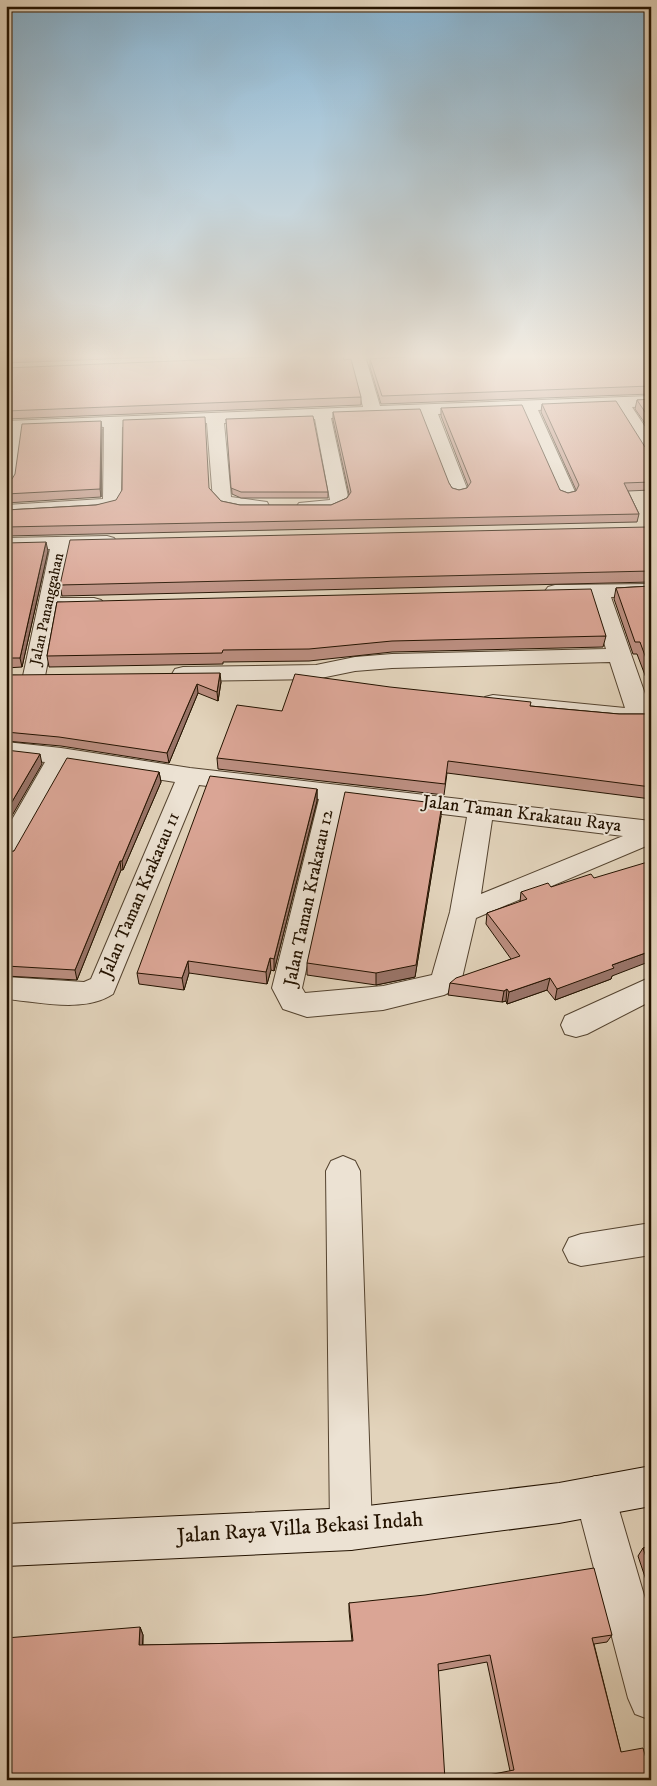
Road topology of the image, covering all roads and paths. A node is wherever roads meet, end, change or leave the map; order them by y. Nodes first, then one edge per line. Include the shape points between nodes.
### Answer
1 (9, 437) edge
2 (113, 437) edge
3 (217, 437) edge
4 (327, 437) edge
5 (438, 437) edge
6 (542, 437) edge
7 (643, 437) edge
8 (651, 450) edge
9 (6, 482) edge
10 (459, 491) edge
11 (567, 494) edge
12 (6, 510) edge
13 (130, 541) edge
14 (61, 543) junction
15 (6, 544) edge
16 (598, 590) junction
17 (651, 590) edge
18 (538, 591) edge
19 (118, 603) edge
20 (48, 605) junction
21 (621, 655) junction
22 (316, 672) junction
23 (160, 674) edge
24 (34, 676) edge
25 (360, 685) edge
26 (476, 700) edge
27 (645, 718) edge
28 (6, 750) edge
29 (61, 756) junction
30 (190, 776) junction
31 (332, 792) junction
32 (481, 809) junction
33 (651, 830) edge
34 (651, 834) edge
35 (6, 853) edge
36 (464, 912) junction
37 (10, 988) edge
38 (651, 988) edge
39 (576, 1025) dead end
40 (343, 1171) dead end
41 (651, 1239) edge
42 (581, 1250) dead end
43 (651, 1486) edge
44 (595, 1496) junction
45 (351, 1529) junction
46 (6, 1545) edge
47 (651, 1698) edge

1 - 9 street
2 - 12 street via 110,503
3 - 4 street via 222,500 235,506 283,507 340,503
5 - 10 street
6 - 11 street
7 - 8 street
13 - 14 street
14 - 15 street
14 - 20 street, Jalan Pananggahan
16 - 17 street
16 - 18 street
16 - 21 street
19 - 20 street
20 - 24 street, Jalan Pananggahan
21 - 22 street via 392,660
21 - 27 street
22 - 23 street
22 - 25 street
26 - 27 street
28 - 29 street, Jalan Taman Krakatau Raya
29 - 30 street, Jalan Taman Krakatau Raya
29 - 35 street
30 - 31 street, Jalan Taman Krakatau Raya
30 - 37 street, Jalan Taman Krakatau 11 via 103,986 84,994
31 - 32 street, Jalan Taman Krakatau Raya
31 - 36 street, Jalan Taman Krakatau 12 via 287,988 292,1001 307,1005 383,998 442,984 450,972
32 - 33 street, Jalan Taman Krakatau Raya
32 - 36 street, Jalan Taman Krakatau 12
34 - 36 street, Jalan Taman Krakatau Raya
38 - 39 street
40 - 45 street
41 - 42 street
43 - 44 street, Jalan Raya Villa Bekasi Indah
44 - 45 street, Jalan Raya Villa Bekasi Indah
44 - 47 street
45 - 46 street, Jalan Raya Villa Bekasi Indah

